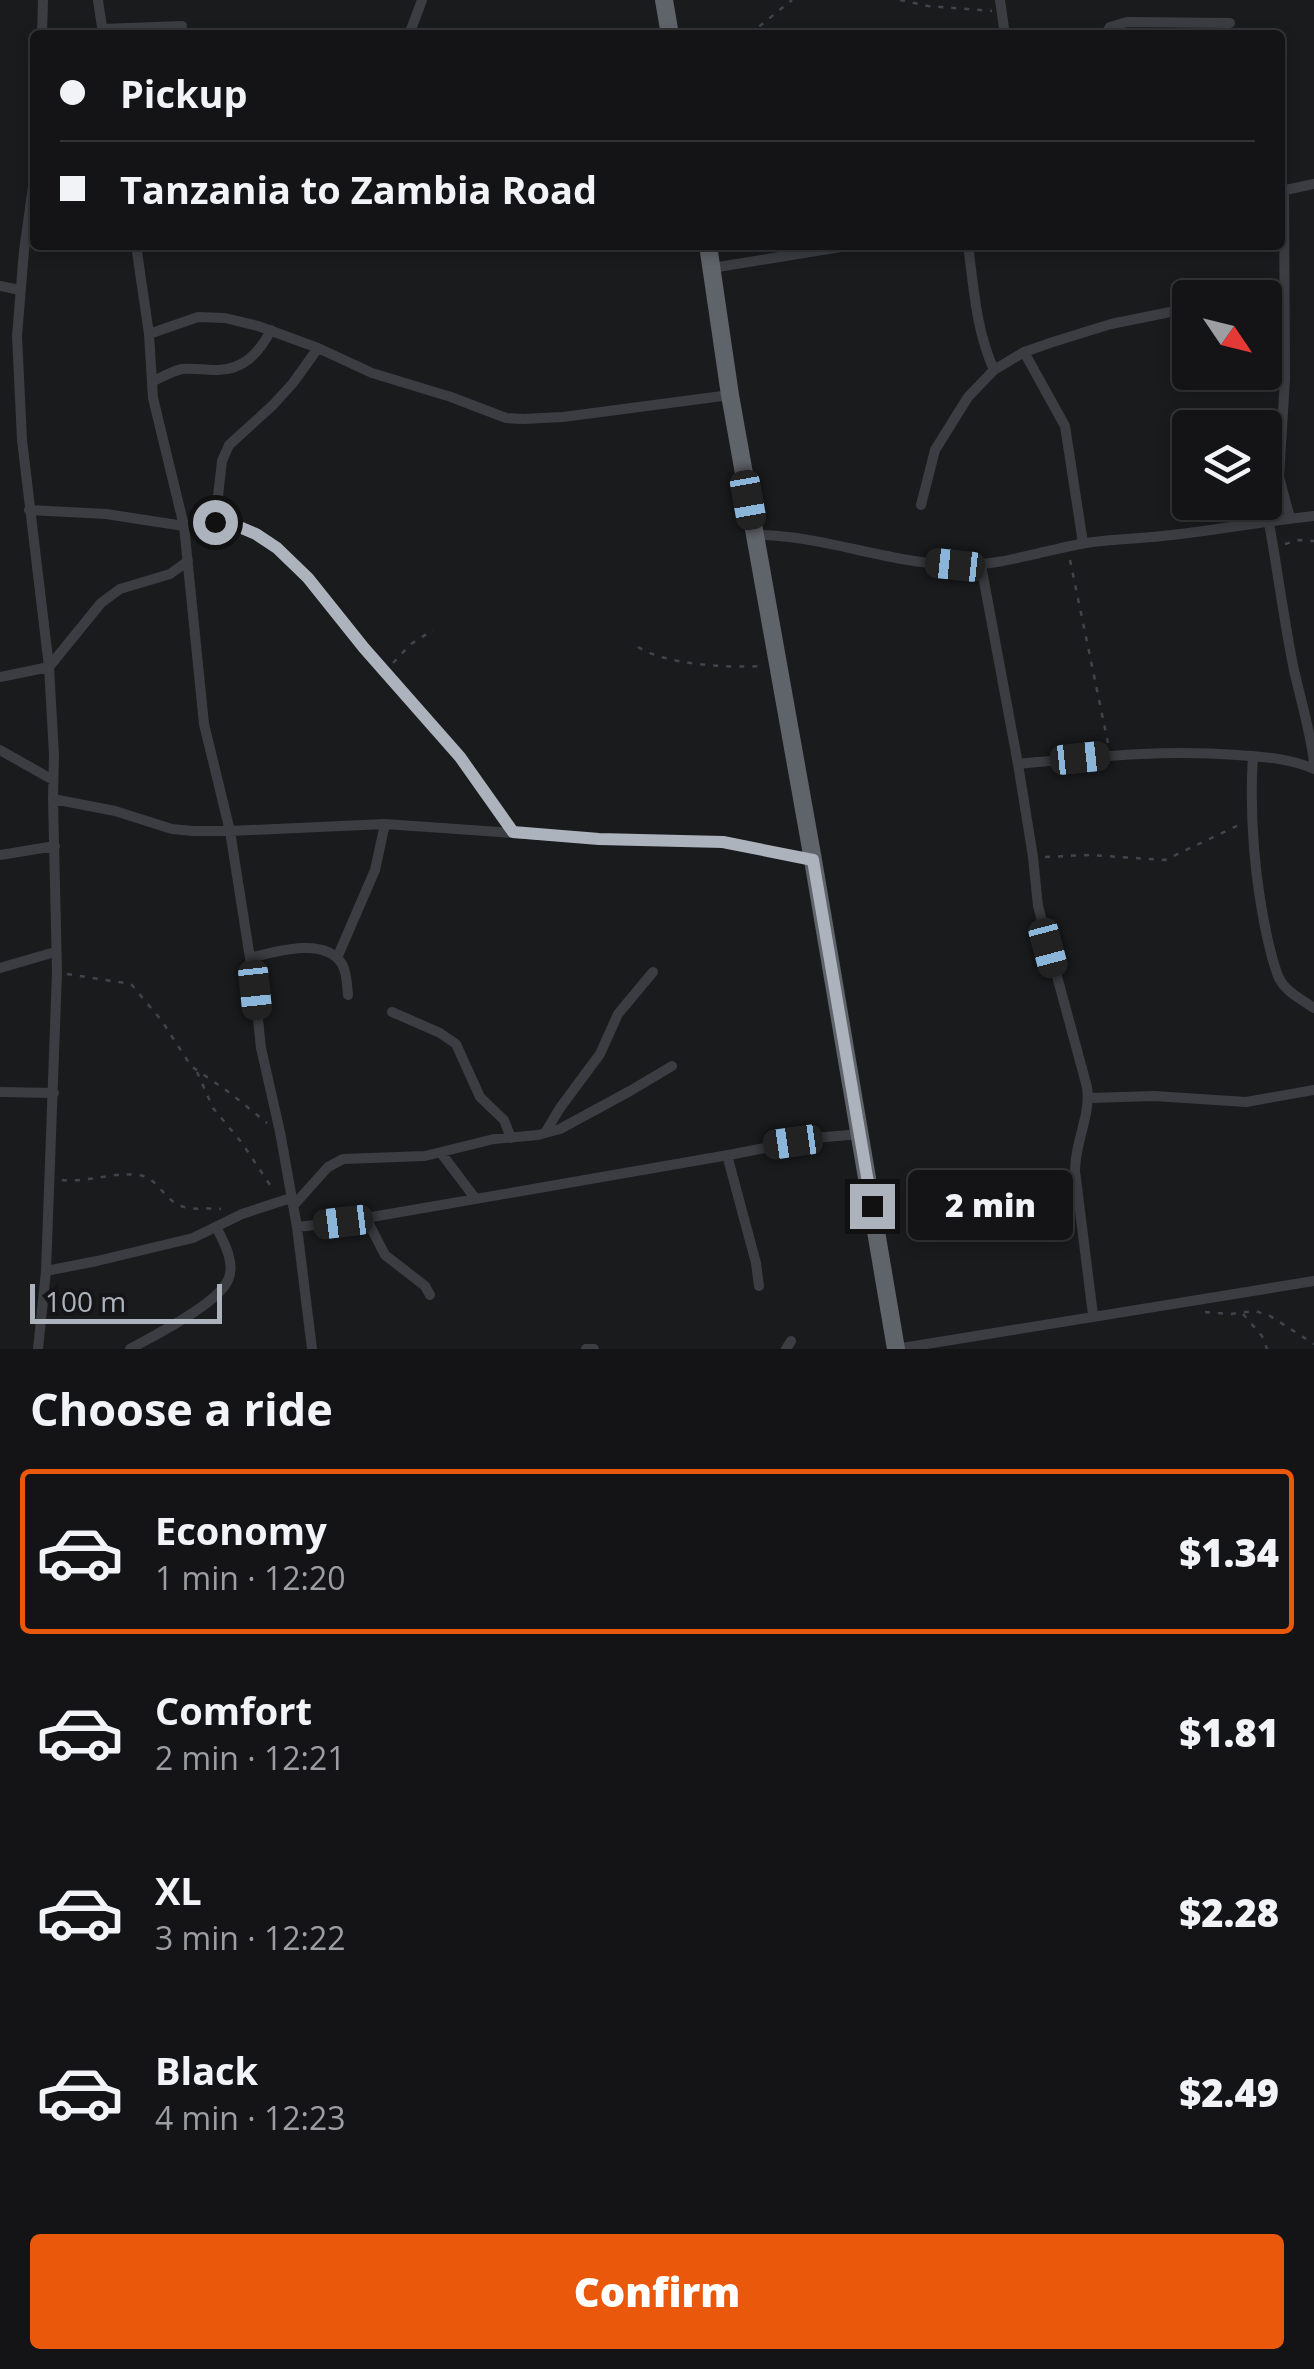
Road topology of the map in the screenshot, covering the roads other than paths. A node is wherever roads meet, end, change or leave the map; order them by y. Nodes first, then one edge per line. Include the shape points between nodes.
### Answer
1 (43, 0) edge
2 (98, 0) edge
3 (422, 0) edge
4 (664, 0) edge
5 (1230, 22) dead end
6 (182, 26) dead end
7 (42, 30) edge
8 (103, 30) edge
9 (129, 30) edge
10 (411, 30) edge
11 (669, 30) edge
12 (1108, 30) edge
13 (1314, 184) edge
14 (1285, 190) edge
15 (30, 211) edge
16 (137, 250) edge
17 (709, 250) edge
18 (822, 250) edge
19 (969, 250) edge
20 (1283, 250) edge
21 (712, 268) junction
22 (0, 286) edge
23 (20, 290) junction
24 (1284, 290) joint
25 (1172, 312) edge
26 (271, 330) junction
27 (150, 334) junction
28 (318, 348) junction
29 (1024, 352) junction
30 (994, 370) junction
31 (152, 382) junction
32 (730, 396) junction
33 (921, 505) dead end
34 (29, 510) junction
35 (1314, 516) edge
36 (1290, 518) junction
37 (215, 522) junction
38 (1269, 524) junction
39 (184, 526) junction
40 (754, 534) junction
41 (1082, 543) junction
42 (188, 561) junction
43 (981, 565) junction
44 (49, 667) junction
45 (0, 677) edge
46 (0, 750) edge
47 (1253, 756) junction
48 (1018, 764) junction
49 (1314, 766) edge
50 (54, 780) junction
51 (53, 799) junction
52 (386, 824) junction
53 (230, 831) junction
54 (513, 832) junction
55 (55, 846) junction
56 (0, 855) edge
57 (813, 860) junction
58 (55, 952) junction
59 (250, 958) junction
60 (337, 958) junction
61 (0, 968) edge
62 (653, 972) dead end
63 (348, 995) dead end
64 (1314, 1008) edge
65 (392, 1012) dead end
66 (672, 1066) dead end
67 (1314, 1090) edge
68 (0, 1092) edge
69 (54, 1093) junction
70 (1089, 1098) junction
71 (545, 1133) junction
72 (860, 1134) junction
73 (511, 1138) junction
74 (441, 1152) junction
75 (727, 1155) junction
76 (475, 1198) junction
77 (288, 1202) junction
78 (366, 1218) junction
79 (297, 1227) junction
80 (216, 1228) junction
81 (46, 1271) junction
82 (1314, 1281) edge
83 (759, 1286) dead end
84 (430, 1295) dead end
85 (1093, 1315) junction
86 (38, 1349) edge
87 (130, 1349) edge
88 (312, 1349) edge
89 (896, 1349) edge

1 - 7 street
2 - 8 street
3 - 10 street
4 - 11 highway
5 - 12 street via 1126,22
6 - 9 street
13 - 14 street
15 - 23 street
16 - 27 street
17 - 21 highway
18 - 21 street
19 - 30 street via 976,314
20 - 24 street
21 - 32 highway
22 - 23 street
23 - 34 street
24 - 36 street via 1279,477
25 - 29 street
26 - 27 street via 198,317
26 - 28 street
26 - 31 street via 238,367 179,369
27 - 31 street
28 - 32 street via 506,418
28 - 37 street via 284,394 228,445
29 - 30 street
29 - 41 street via 1065,426
30 - 33 street via 935,450
31 - 39 street
32 - 40 highway
34 - 39 street
34 - 44 street
35 - 36 street
36 - 38 street
37 - 39 street
37 - 54 street via 256,534 308,578 460,757
38 - 41 street
38 - 49 street
39 - 42 street
40 - 43 street
40 - 57 highway
41 - 43 street
42 - 44 street via 170,574 120,589
42 - 53 street via 204,724
43 - 48 street
44 - 45 street
44 - 50 street
46 - 50 street
47 - 48 street via 1197,752
47 - 49 street
47 - 64 street via 1258,886 1275,966 1287,989
48 - 70 street via 1038,906
50 - 51 street
51 - 53 street via 172,829
51 - 55 street
52 - 53 street
52 - 54 street
52 - 60 street via 375,870
53 - 59 street
54 - 57 street via 723,842
55 - 56 street
55 - 58 street
57 - 72 highway
58 - 61 street
58 - 69 street
59 - 60 street via 309,948
59 - 77 street
60 - 63 street
62 - 71 street via 618,1014 600,1054
65 - 73 street via 456,1044 480,1097 504,1120
66 - 71 street
67 - 70 street via 1246,1102
68 - 69 street
69 - 81 street
70 - 85 street via 1075,1171
71 - 73 street
72 - 75 street
72 - 89 highway
73 - 74 street
74 - 76 street
74 - 77 street via 344,1159
75 - 76 street
75 - 83 street
76 - 78 street
77 - 79 street
77 - 80 street
78 - 79 street
78 - 84 street via 385,1255
79 - 88 street
80 - 81 street
80 - 87 street via 230,1268 220,1292
81 - 86 street
82 - 85 street
85 - 89 street

